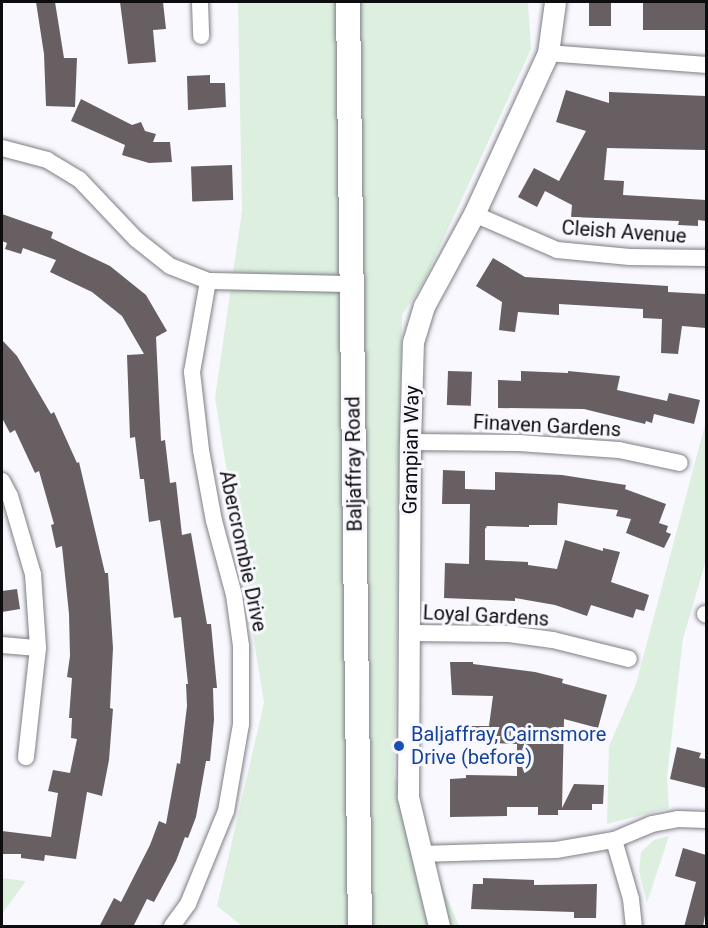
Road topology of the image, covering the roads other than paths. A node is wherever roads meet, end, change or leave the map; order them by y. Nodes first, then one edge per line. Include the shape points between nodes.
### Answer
1 (200, 2) edge
2 (348, 2) edge
3 (555, 2) edge
4 (201, 36) dead end
5 (548, 53) junction
6 (706, 65) edge
7 (2, 148) edge
8 (474, 214) junction
9 (706, 258) edge
10 (208, 281) junction
11 (351, 284) junction
12 (410, 442) junction
13 (680, 463) dead end
14 (2, 481) edge
15 (410, 633) junction
16 (2, 645) edge
17 (38, 648) junction
18 (629, 659) dead end
19 (26, 757) dead end
20 (706, 820) edge
21 (614, 840) junction
22 (420, 854) junction
23 (172, 927) edge
24 (360, 927) edge
25 (439, 927) edge
26 (634, 927) edge

1 - 4 street
2 - 11 main road, Baljaffray Road
3 - 5 street, Grampian Way
5 - 6 street
5 - 8 street, Grampian Way
7 - 10 street via 47,160 79,179 136,239 170,266
8 - 9 street, Cleish Avenue via 556,250 630,257
8 - 12 street, Grampian Way via 424,306 413,342
10 - 11 street
10 - 23 street, Abercrombie Drive via 192,372 201,450 237,615 242,724 226,811 188,904
11 - 24 main road, Baljaffray Road
12 - 13 street, Finaven Gardens via 519,443 619,450
12 - 15 street, Grampian Way
14 - 17 street via 33,574
15 - 18 street, Loyal Gardens via 509,634 553,640
15 - 22 street, Grampian Way via 408,797
16 - 17 street
17 - 19 street
20 - 21 street via 678,819 652,824
21 - 22 street via 556,850
21 - 26 street via 631,899
22 - 25 street, Grampian Way

